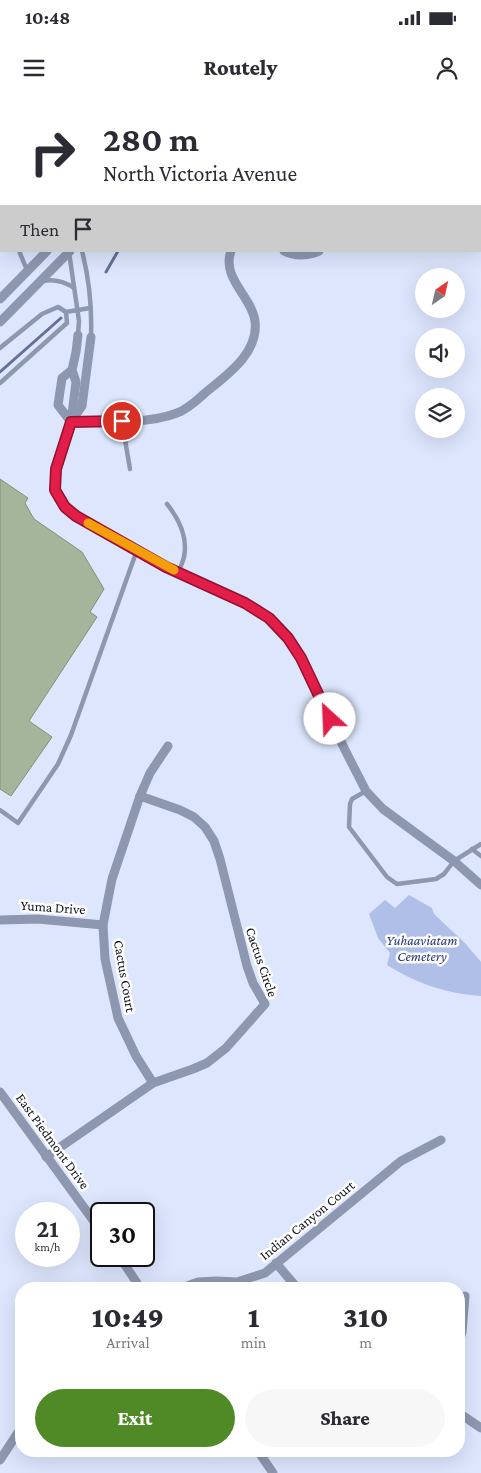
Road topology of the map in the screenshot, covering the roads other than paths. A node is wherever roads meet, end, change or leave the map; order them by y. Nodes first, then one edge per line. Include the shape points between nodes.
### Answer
1 (19, 252) edge
2 (46, 252) edge
3 (69, 252) edge
4 (70, 252) edge
5 (82, 252) edge
6 (231, 252) edge
7 (286, 252) edge
8 (317, 252) edge
9 (27, 270) junction
10 (39, 282) junction
11 (74, 288) junction
12 (0, 299) edge
13 (90, 308) junction
14 (77, 310) junction
15 (66, 312) junction
16 (0, 322) edge
17 (78, 335) joint
18 (91, 337) joint
19 (0, 348) edge
20 (72, 370) junction
21 (0, 383) edge
22 (122, 421) junction
23 (71, 422) junction
24 (130, 469) dead end
25 (167, 504) dead end
26 (137, 550) junction
27 (178, 572) junction
28 (168, 746) dead end
29 (366, 791) junction
30 (140, 796) junction
31 (0, 810) edge
32 (481, 844) edge
33 (472, 849) junction
34 (481, 856) edge
35 (454, 861) junction
36 (481, 885) edge
37 (0, 920) edge
38 (103, 925) junction
39 (153, 1083) junction
40 (0, 1092) edge
41 (441, 1140) dead end
42 (46, 1157) junction
43 (90, 1216) edge
44 (276, 1263) junction
45 (126, 1267) edge
46 (136, 1282) edge
47 (198, 1282) edge
48 (238, 1282) edge
49 (238, 1282) edge
50 (292, 1282) edge
51 (465, 1417) edge
52 (481, 1428) edge
53 (15, 1437) edge
54 (262, 1457) edge
55 (0, 1460) edge
56 (273, 1473) edge

1 - 9 lane
2 - 9 street
3 - 10 street
4 - 11 lane
5 - 13 lane
6 - 22 street via 229,267 253,310 255,320 254,341 246,354 227,376 178,413
7 - 8 street via 303,256
9 - 12 street
10 - 11 lane via 60,281
10 - 16 street
11 - 14 lane
13 - 14 lane
13 - 18 lane
14 - 15 lane
14 - 17 lane
15 - 19 lane via 58,307 42,314
15 - 21 lane via 67,323
17 - 20 street
18 - 23 street via 82,406
20 - 23 street via 76,382
20 - 23 street via 62,378 58,405
22 - 23 street
22 - 24 lane
23 - 26 street via 56,469 55,490 65,507 76,516
25 - 27 lane via 176,516 185,544
26 - 27 street
26 - 31 lane via 58,764 18,823
27 - 29 street via 245,603 269,618 288,638
28 - 30 street, Cactus Court via 150,773
29 - 35 street via 383,809
29 - 35 lane via 352,799 349,827 397,884 436,879
30 - 38 street, Cactus Court via 112,879
30 - 39 street, Cactus Circle via 194,817 214,841 247,966 265,1004 226,1048 207,1063
32 - 33 lane
33 - 34 lane
33 - 35 lane
35 - 36 street
37 - 38 street, Yuma Drive via 38,919
38 - 39 street, Cactus Court via 118,1018
39 - 42 street, Cactus Circle
40 - 42 street, East Piedmont Drive
41 - 44 street, Indian Canyon Court via 401,1162
42 - 43 street, East Piedmont Drive
44 - 49 street, Indian Canyon Court via 265,1273
44 - 50 street
45 - 46 street
47 - 48 street, Indian Canyon Court
51 - 52 street
53 - 55 street
54 - 56 street

